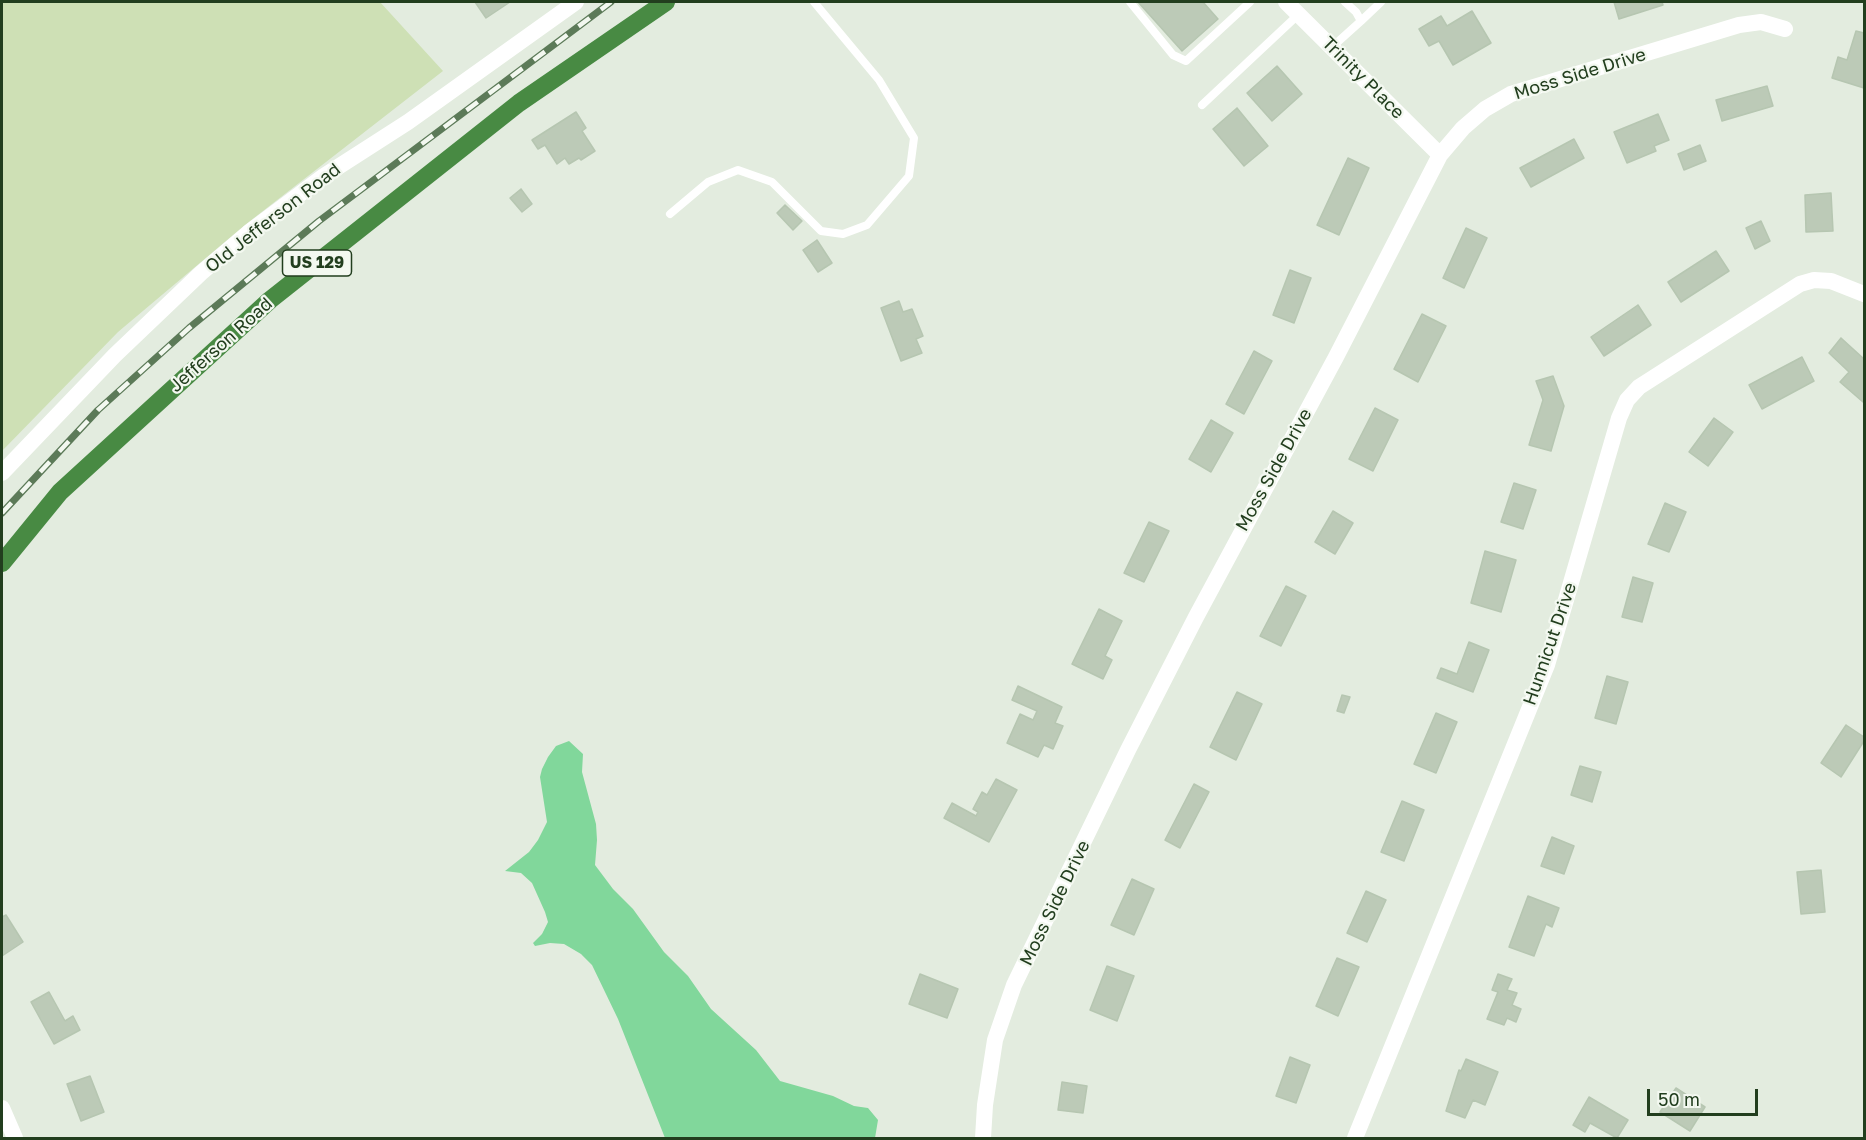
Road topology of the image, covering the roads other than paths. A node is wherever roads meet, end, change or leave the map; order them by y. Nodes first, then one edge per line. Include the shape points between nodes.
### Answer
1 (576, 2) edge
2 (666, 2) edge
3 (814, 2) edge
4 (1130, 2) edge
5 (1250, 2) edge
6 (1287, 2) edge
7 (1345, 2) edge
8 (1381, 2) edge
9 (1299, 14) junction
10 (1361, 21) junction
11 (1785, 28) dead end
12 (1331, 48) junction
13 (1202, 105) dead end
14 (1440, 155) junction
15 (670, 214) dead end
16 (1864, 294) edge
17 (2, 473) edge
18 (2, 563) edge
19 (2, 1108) edge
20 (15, 1138) edge
21 (983, 1138) edge
22 (1356, 1138) edge

1 - 17 street, Old Jefferson Road via 248,233 116,355
2 - 18 highway, Jefferson Road / US 129 via 519,103 270,300 60,492
3 - 15 lane via 879,80 914,138 909,176 867,225 843,234 821,231 772,182 738,170 708,182
4 - 5 lane via 1173,55 1186,61
6 - 9 street, Trinity Place
7 - 10 lane
8 - 10 lane
9 - 12 street, Trinity Place
9 - 13 lane
10 - 12 lane
11 - 14 street, Moss Side Drive via 1761,22 1738,25 1511,94 1485,109
12 - 14 street, Trinity Place
14 - 21 street, Moss Side Drive via 1196,617 1014,986 995,1040
16 - 22 street, Hunnicut Drive via 1831,280 1800,284 1639,387 1627,400 1547,665
19 - 20 street

